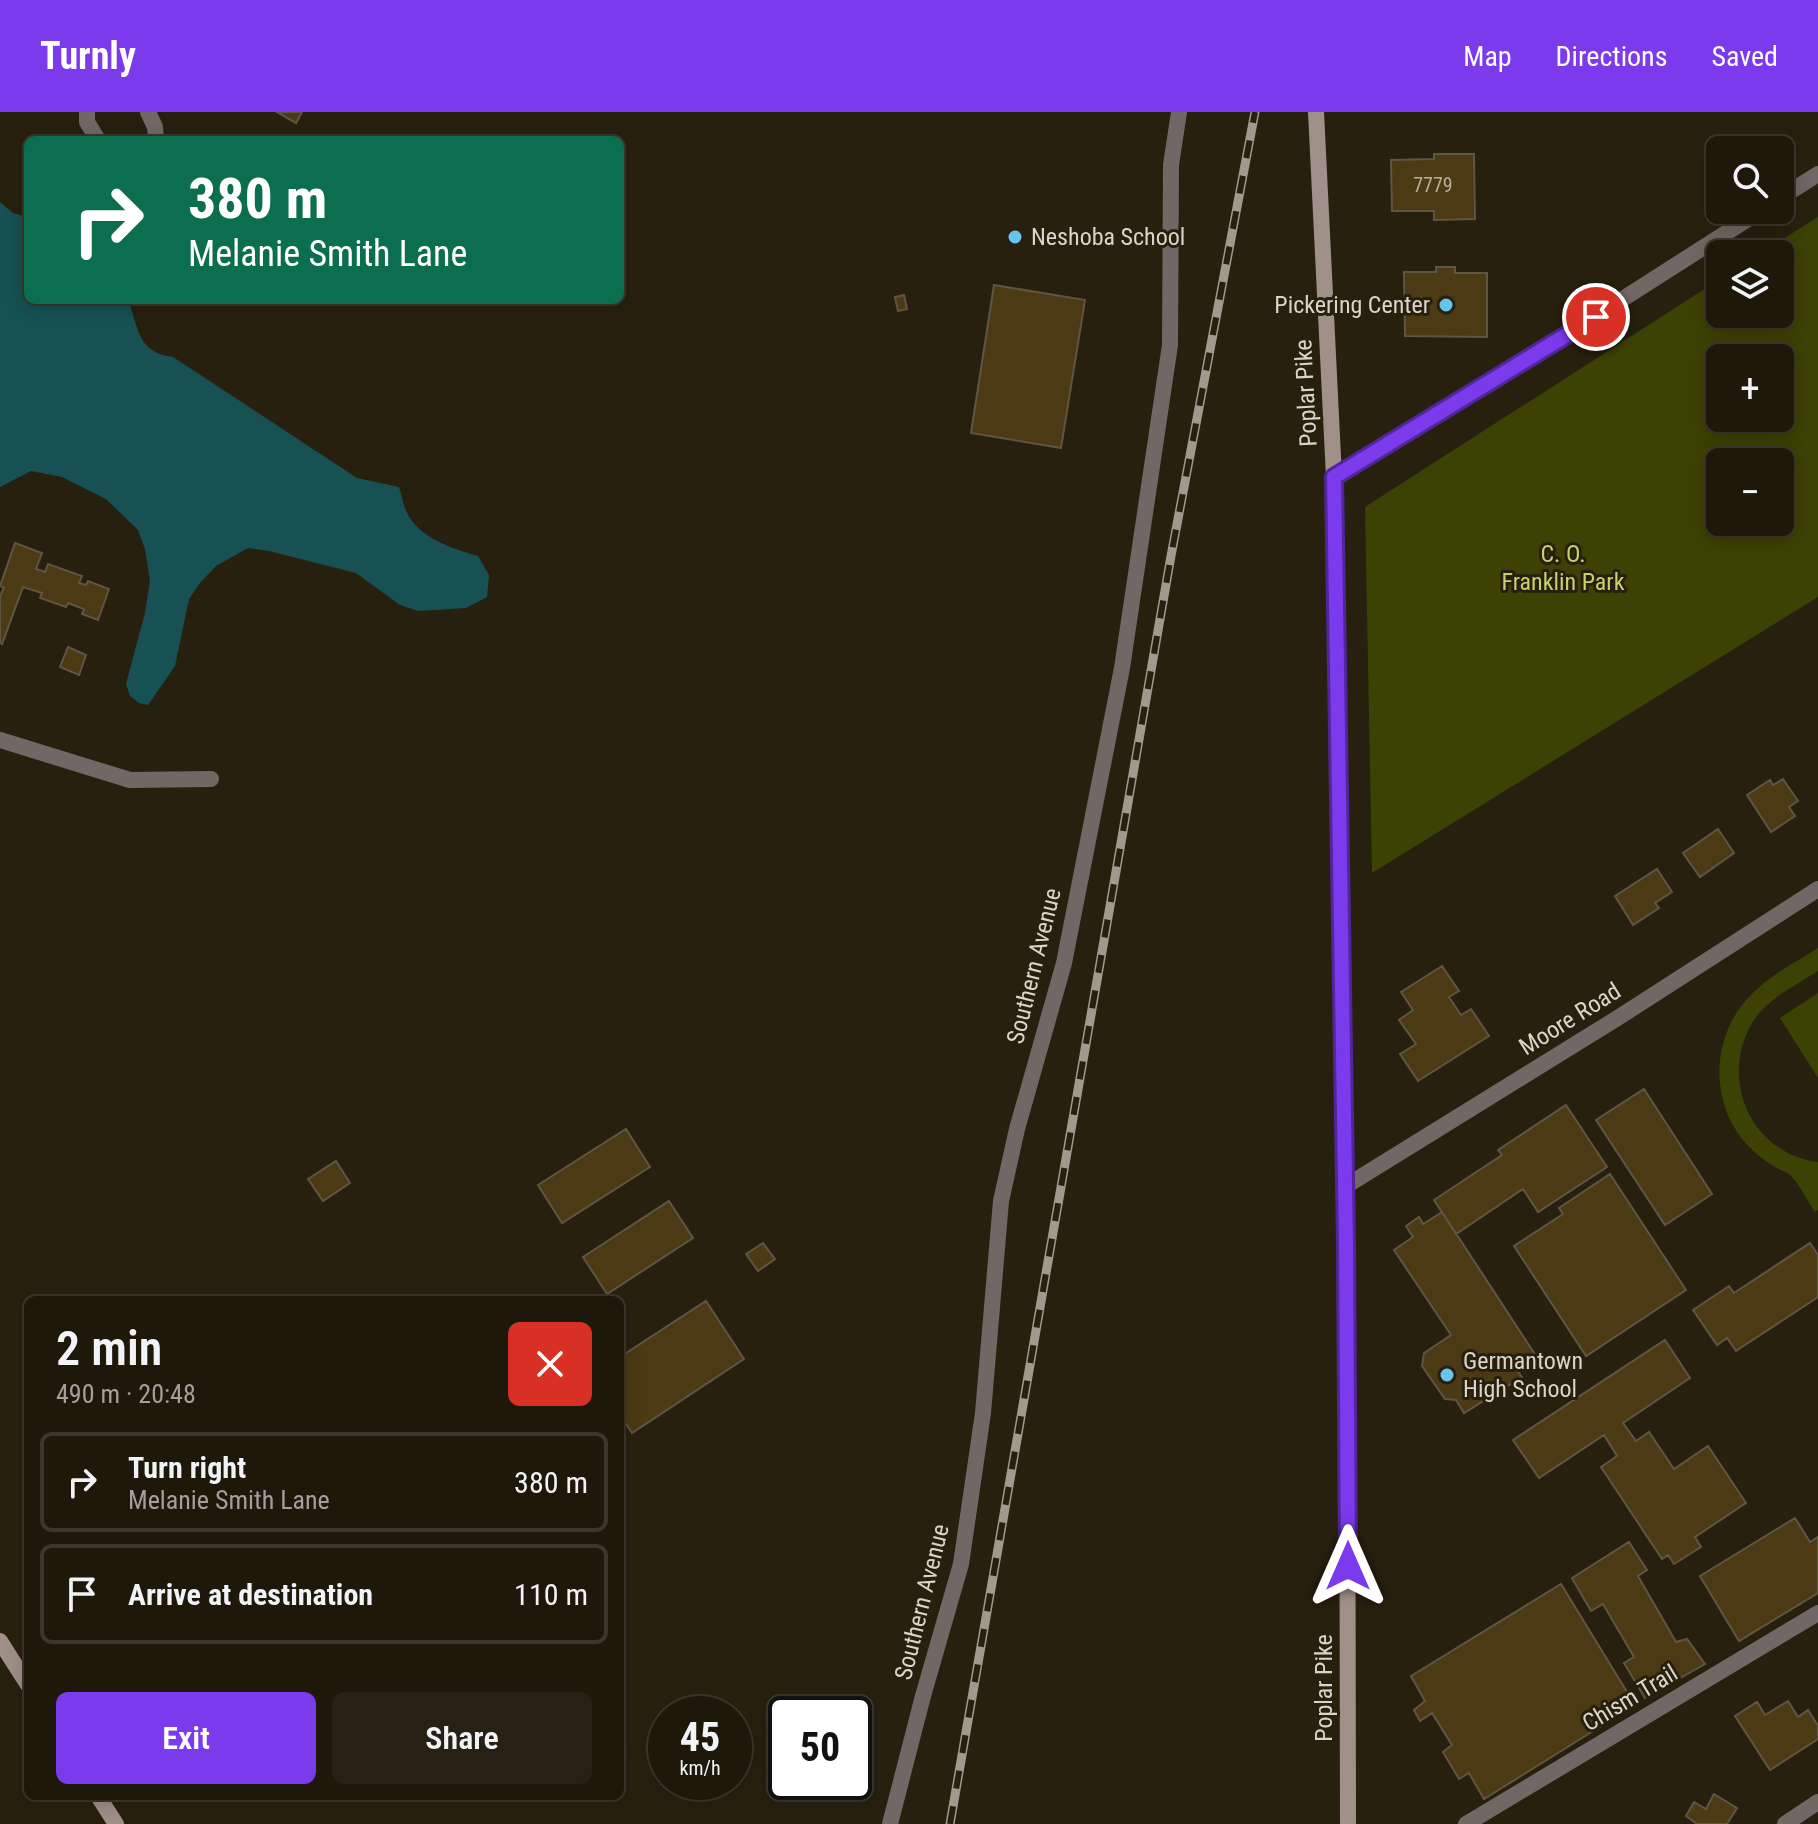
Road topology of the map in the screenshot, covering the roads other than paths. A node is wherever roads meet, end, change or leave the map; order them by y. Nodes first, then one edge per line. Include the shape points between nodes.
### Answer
1 (87, 112) edge
2 (148, 112) edge
3 (1179, 112) edge
4 (1316, 112) edge
5 (96, 136) edge
6 (156, 136) edge
7 (1818, 174) edge
8 (1794, 189) edge
9 (1740, 224) edge
10 (1334, 477) junction
11 (0, 740) edge
12 (211, 779) dead end
13 (1818, 889) edge
14 (1346, 1186) junction
15 (1818, 1613) edge
16 (0, 1641) edge
17 (24, 1679) edge
18 (101, 1800) edge
19 (1818, 1802) edge
20 (116, 1824) edge
21 (890, 1824) edge
22 (1348, 1824) edge
23 (1466, 1824) edge
24 (1785, 1824) edge

1 - 5 street
2 - 6 street
3 - 21 street, Southern Avenue via 1171,165 1170,345 1122,668 1064,963 1001,1201 983,1413 961,1564
4 - 10 main road, Poplar Pike
7 - 8 street
9 - 10 street
10 - 14 main road, Poplar Pike
11 - 12 street via 130,780
13 - 14 street, Moore Road
14 - 22 main road, Poplar Pike
15 - 23 street, Chism Trail
16 - 17 main road
18 - 20 main road
19 - 24 street

